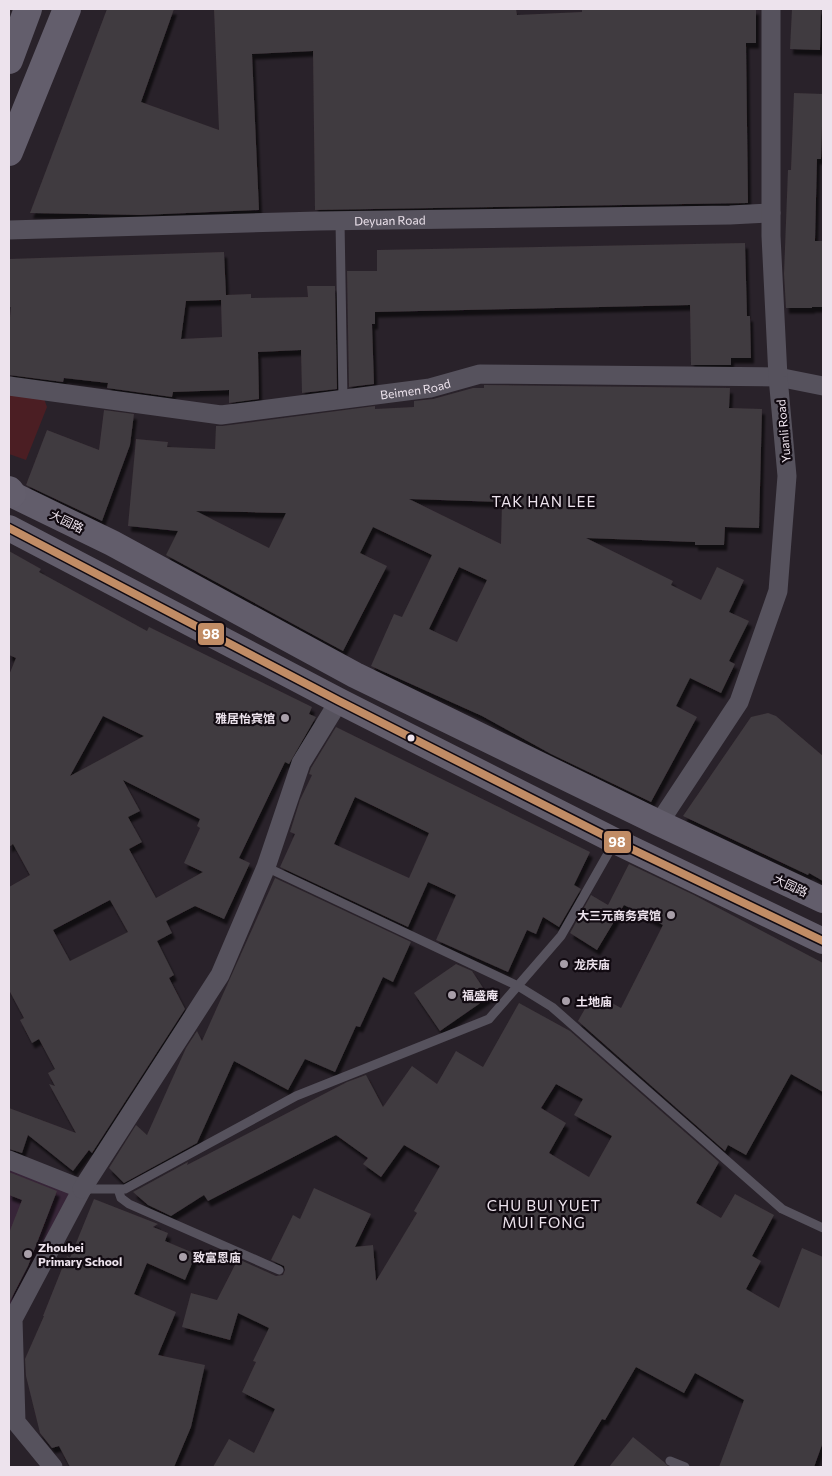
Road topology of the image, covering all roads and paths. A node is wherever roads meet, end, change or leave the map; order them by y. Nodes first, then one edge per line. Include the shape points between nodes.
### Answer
1 (28, 9) edge
2 (67, 9) edge
3 (771, 9) edge
4 (9, 60) edge
5 (9, 152) edge
6 (771, 213) junction
7 (340, 221) junction
8 (9, 230) edge
9 (778, 377) junction
10 (9, 386) edge
11 (823, 386) edge
12 (343, 399) junction
13 (10, 492) edge
14 (9, 528) edge
15 (339, 701) junction
16 (659, 823) junction
17 (615, 841) junction
18 (266, 867) junction
19 (823, 900) edge
20 (823, 941) edge
21 (518, 986) junction
22 (9, 1160) edge
23 (82, 1189) junction
24 (118, 1189) junction
25 (823, 1228) edge
26 (279, 1270) dead end
27 (12, 1409) edge
28 (670, 1461) dead end
29 (53, 1467) edge
30 (685, 1467) edge

1 - 4 highway
2 - 5 highway
3 - 6 street, Yuanli Road
6 - 7 street, Deyuan Road
6 - 9 street, Yuanli Road
7 - 8 street, Deyuan Road
7 - 12 lane
9 - 11 street, Beimen Road
9 - 12 street, Beimen Road via 480,374 430,388
9 - 16 street, Yuanli Road via 787,476 778,591 739,702
10 - 12 street, Beimen Road via 221,415
13 - 16 main road, 大园路 via 112,543 356,675
14 - 15 main road
15 - 17 main road
15 - 18 street via 301,763
16 - 19 main road, 大园路
17 - 20 main road
17 - 21 lane via 561,936
18 - 21 lane
18 - 23 street via 220,975
21 - 24 lane via 489,1019 296,1096 126,1189
21 - 25 lane via 552,1007 782,1209
22 - 23 street
23 - 24 lane
23 - 27 street via 13,1319
24 - 26 lane via 121,1198 129,1204
27 - 29 street via 16,1422
28 - 30 lane

